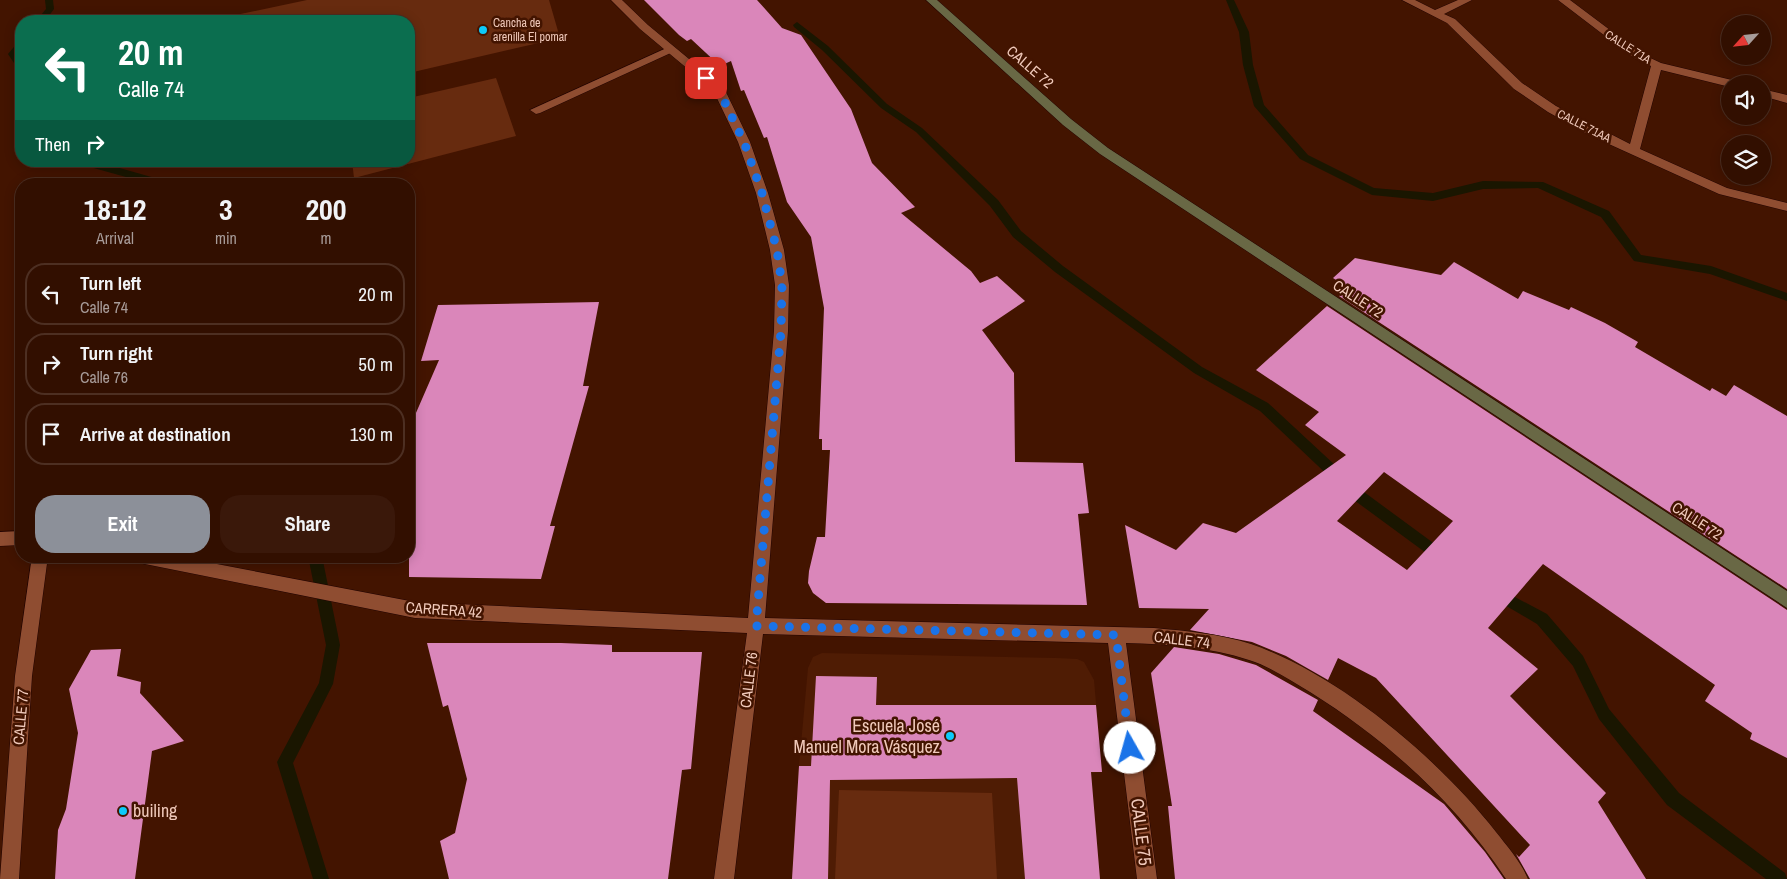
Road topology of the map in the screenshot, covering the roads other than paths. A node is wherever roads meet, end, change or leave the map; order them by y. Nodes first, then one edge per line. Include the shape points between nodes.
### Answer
1 (616, 0) edge
2 (931, 0) edge
3 (1407, 0) edge
4 (1467, 0) edge
5 (1562, 0) edge
6 (1434, 14) junction
7 (671, 49) junction
8 (1657, 65) junction
9 (1721, 81) edge
10 (1771, 95) edge
11 (1787, 99) edge
12 (536, 110) dead end
13 (1634, 150) junction
14 (1787, 207) edge
15 (15, 538) edge
16 (0, 539) edge
17 (39, 563) edge
18 (172, 563) edge
19 (1787, 600) edge
20 (756, 626) junction
21 (1116, 635) junction
22 (9, 879) edge
23 (724, 879) edge
24 (1147, 879) edge
25 (1518, 879) edge

1 - 7 street, CALLE 76
2 - 19 street, CALLE 72 via 1104,151
3 - 6 street, CALLE 71AA
4 - 6 street
5 - 8 street, CALLE 71A via 1616,41
6 - 13 street, CALLE 71AA via 1451,20 1518,86 1552,110
7 - 12 street
7 - 20 street, CALLE 76 via 718,88 744,142 777,250 782,285 781,331
8 - 9 street, CALLE 71A
8 - 13 street
10 - 11 street
13 - 14 street, CALLE 71AA via 1723,191
15 - 16 street
17 - 22 street, CALLE 77 via 19,727
18 - 20 street, CARRERA 42 via 415,610
20 - 21 street, CALLE 74
20 - 23 street, CALLE 76
21 - 24 street, CALLE 75
21 - 25 street, CALLE 74 via 1191,639 1231,646 1296,674 1372,723 1423,764 1486,833

